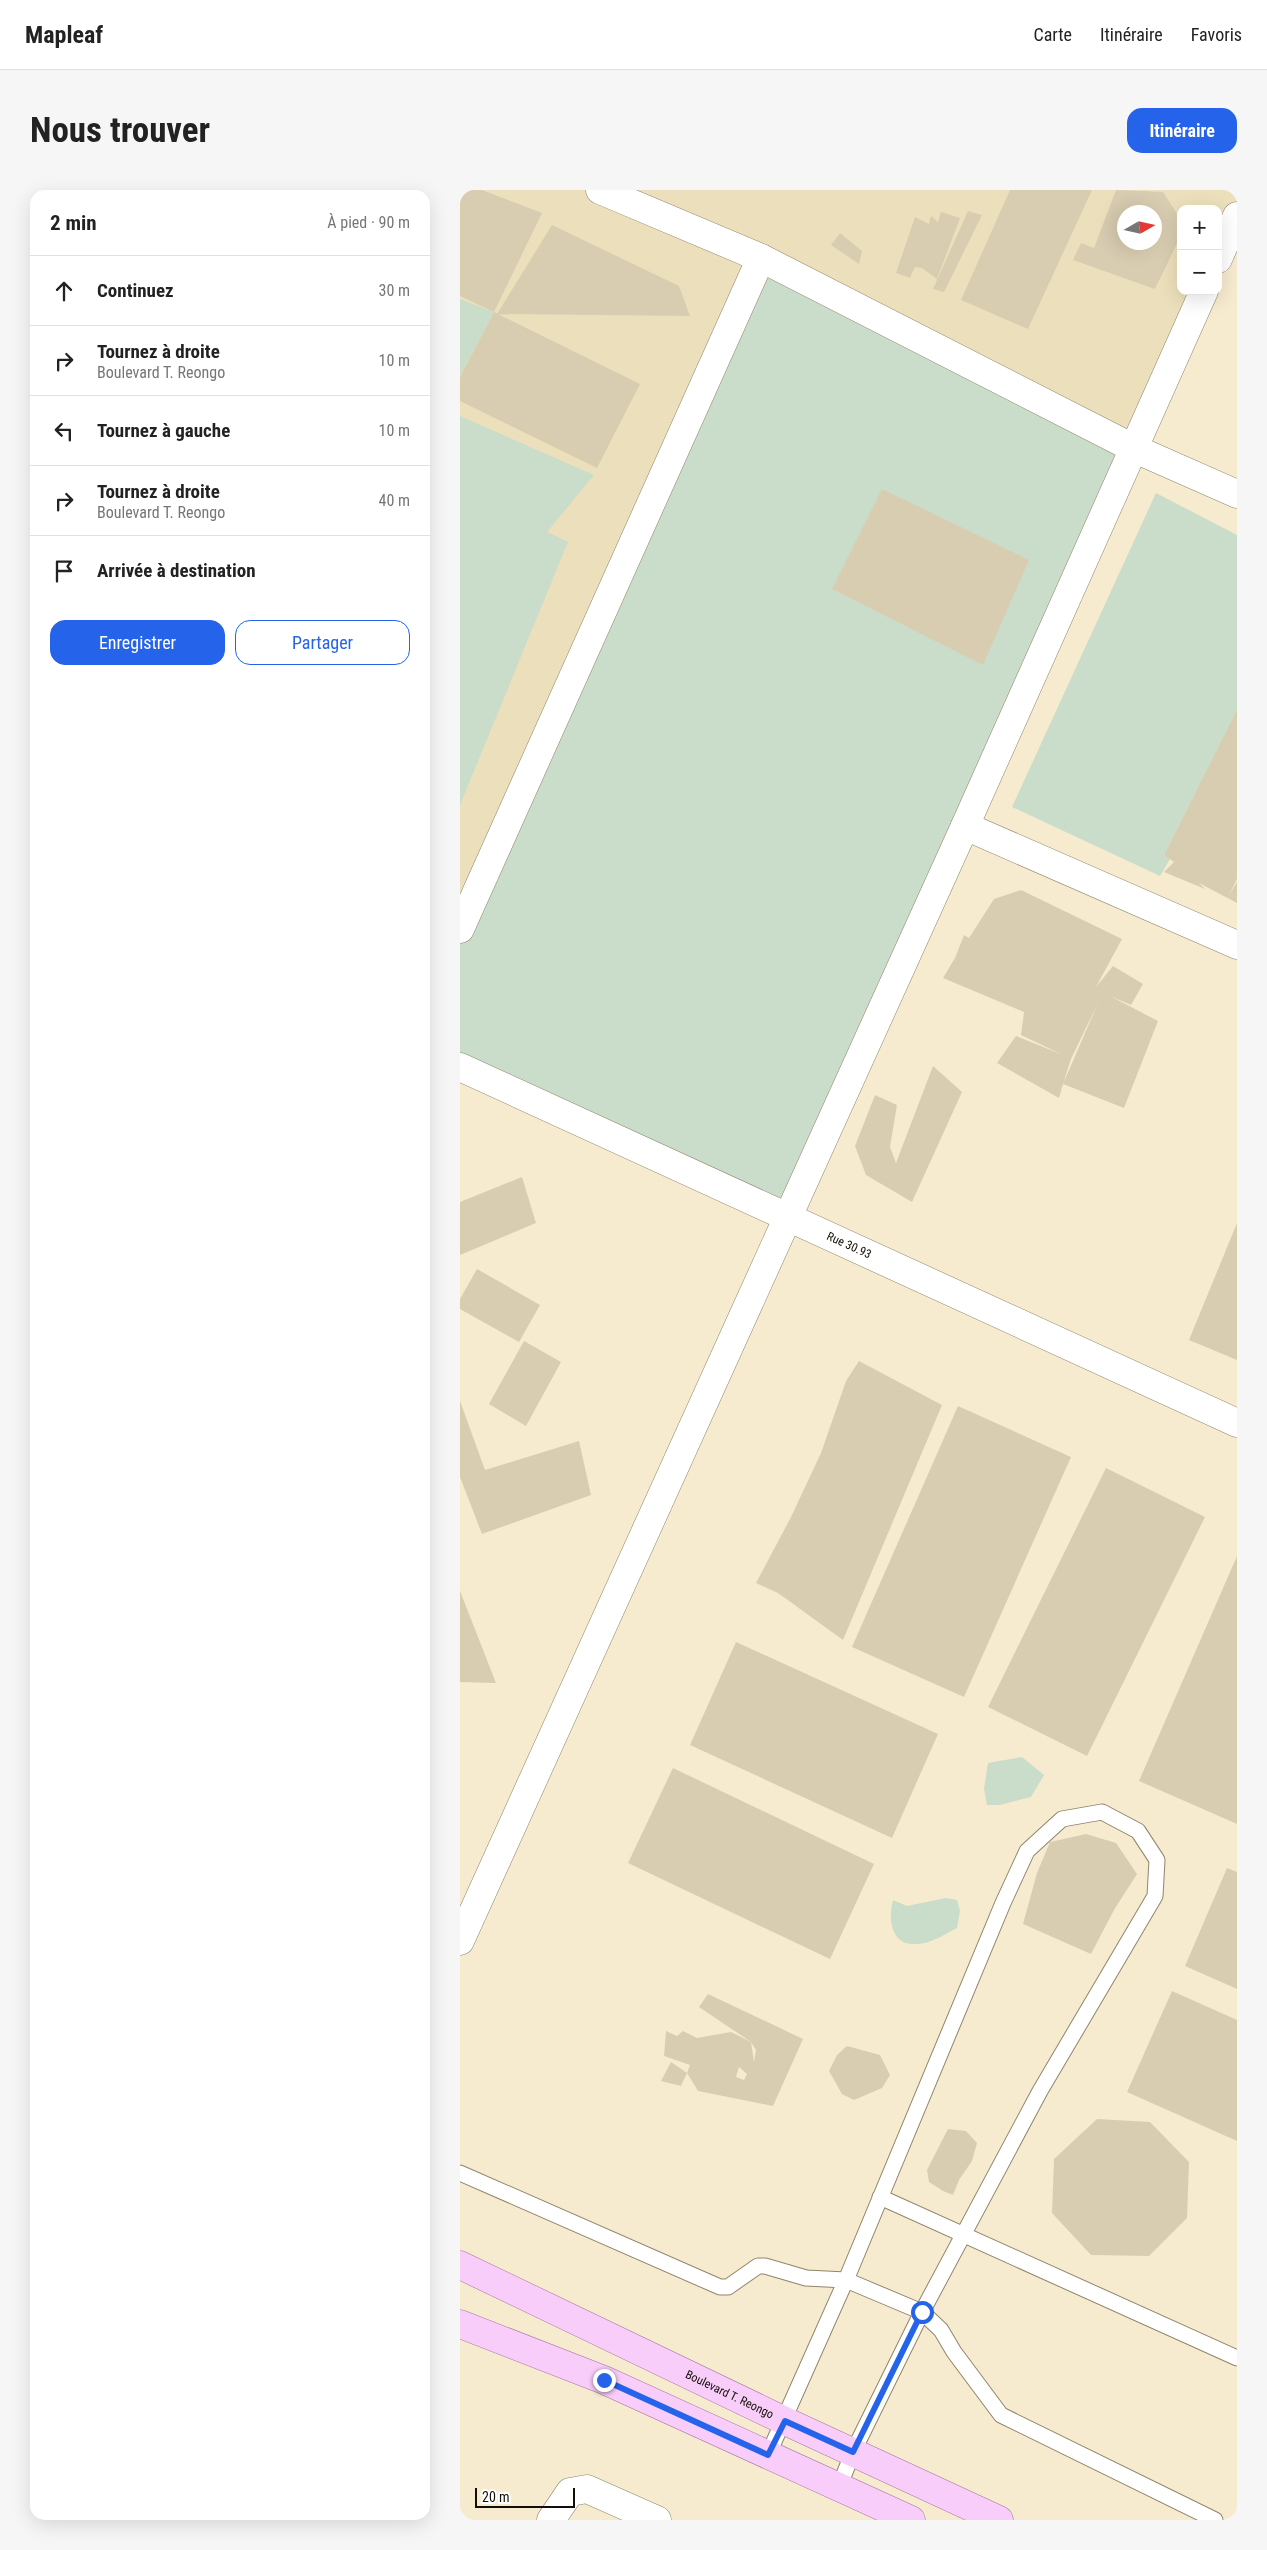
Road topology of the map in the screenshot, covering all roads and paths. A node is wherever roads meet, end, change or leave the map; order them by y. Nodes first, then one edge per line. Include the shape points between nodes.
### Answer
1 (600, 190) edge
2 (1237, 216) edge
3 (1222, 250) edge
4 (761, 258) junction
5 (1202, 295) edge
6 (1135, 449) junction
7 (1237, 494) edge
8 (965, 826) junction
9 (460, 929) edge
10 (1237, 945) edge
11 (460, 1067) edge
12 (787, 1219) junction
13 (1237, 1423) edge
14 (460, 1941) edge
15 (460, 2173) edge
16 (880, 2198) junction
17 (964, 2234) junction
18 (460, 2265) edge
19 (846, 2280) junction
20 (922, 2312) junction
21 (460, 2324) edge
22 (1237, 2358) edge
23 (785, 2421) junction
24 (853, 2452) junction
25 (768, 2455) junction
26 (839, 2487) junction
27 (552, 2518) edge
28 (657, 2520) edge
29 (911, 2520) edge
30 (999, 2520) edge
31 (1215, 2520) edge

1 - 4 street
2 - 3 street
4 - 6 street
4 - 9 street
5 - 6 street
6 - 7 street
6 - 8 street
8 - 10 street
8 - 12 street
11 - 12 street, Rue 30.93
12 - 13 street, Rue 30.93
12 - 14 street
15 - 19 lane via 720,2287 728,2287 758,2266 806,2278
16 - 17 lane
16 - 17 lane via 1026,1851 1062,1819 1102,1812 1138,1831 1157,1860 1155,1896 1040,2091
16 - 19 lane
17 - 20 lane
17 - 22 lane
18 - 23 main road, Boulevard T. Reongo
19 - 20 lane
19 - 23 lane
20 - 24 lane
20 - 31 lane via 941,2330 1001,2415
21 - 25 main road via 604,2380
23 - 24 main road, Boulevard T. Reongo
23 - 25 lane
24 - 26 lane
24 - 30 main road, Boulevard T. Reongo
25 - 26 main road
26 - 29 main road
27 - 28 street via 570,2492 587,2489

